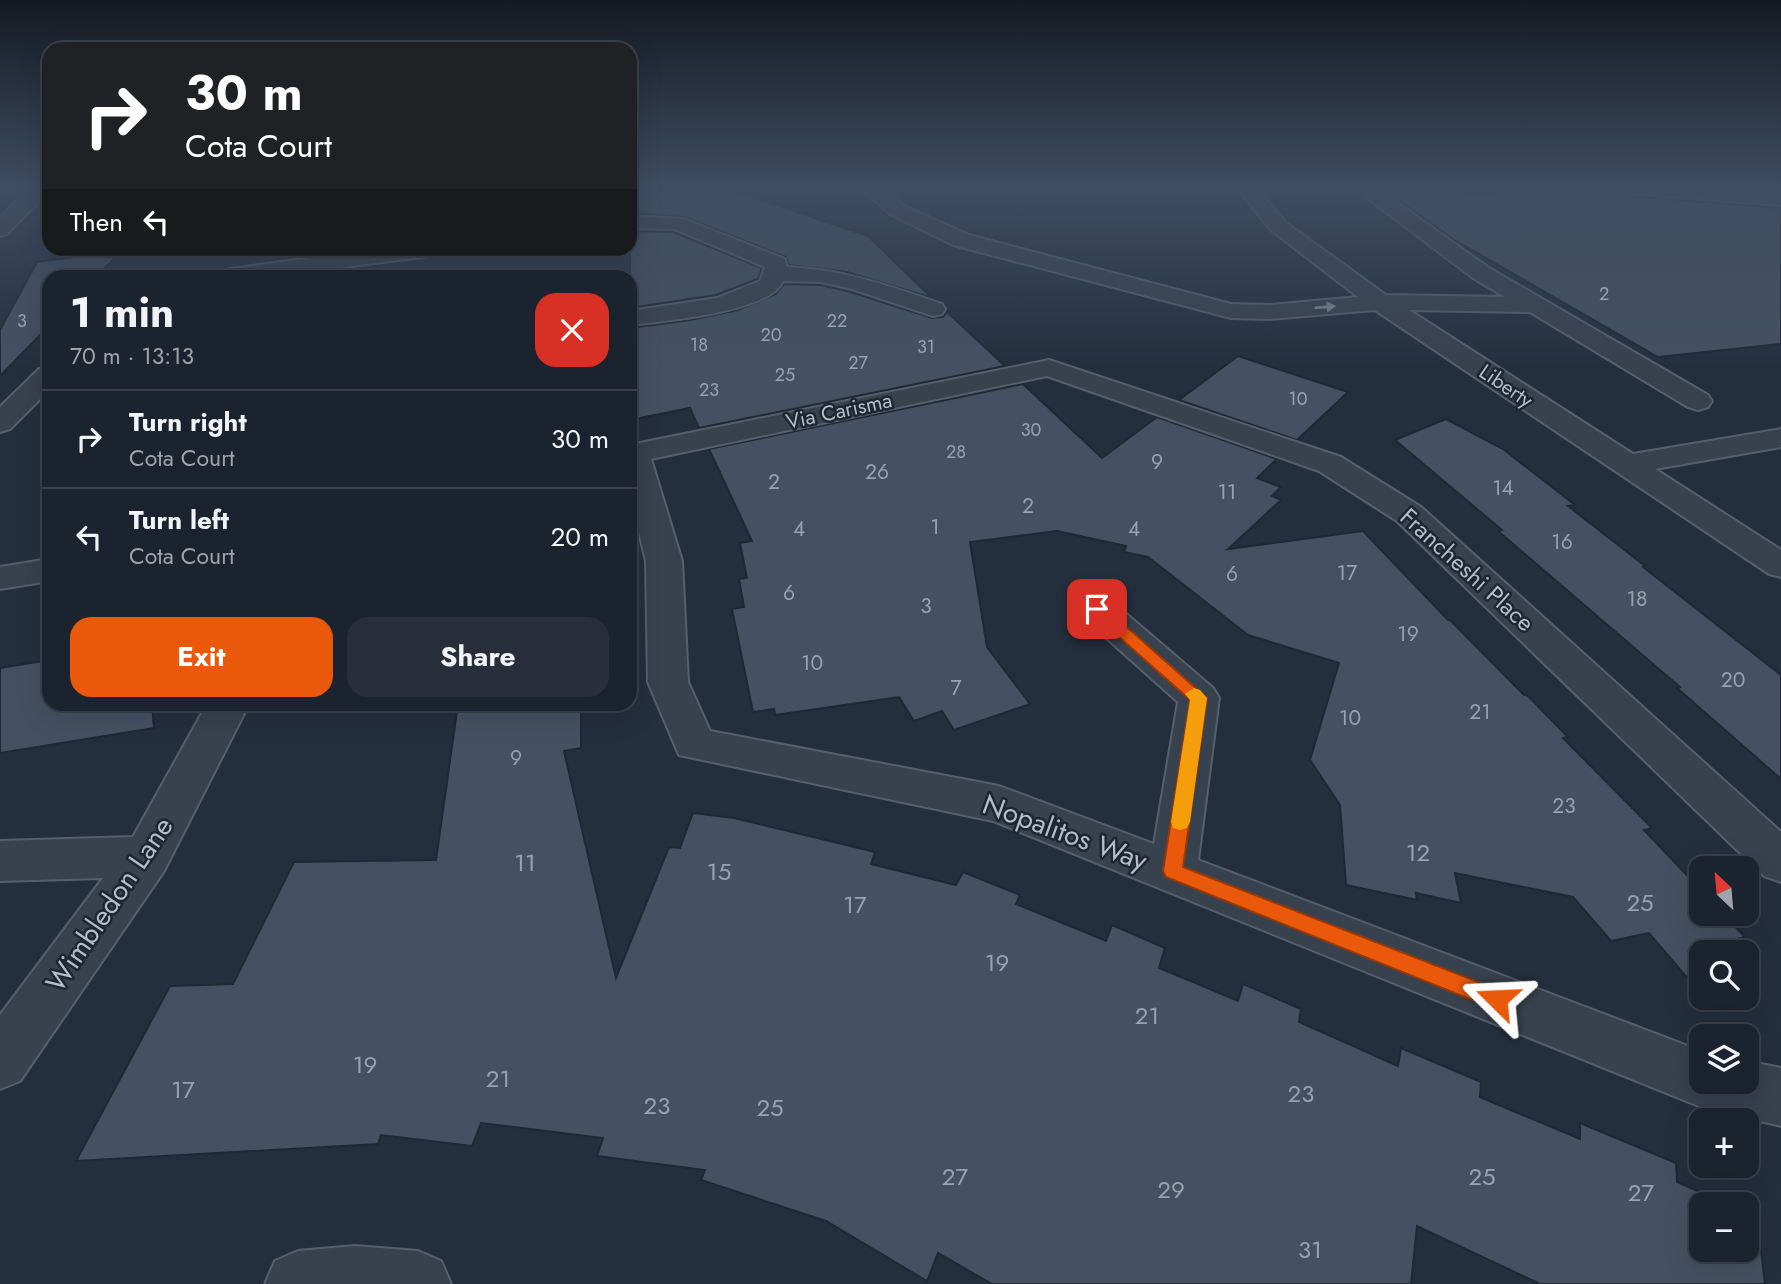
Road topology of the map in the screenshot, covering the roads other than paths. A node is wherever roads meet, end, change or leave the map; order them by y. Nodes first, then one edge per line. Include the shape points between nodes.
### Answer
1 (735, 247) edge
2 (987, 247) edge
3 (1306, 247) edge
4 (1445, 247) edge
5 (377, 256) edge
6 (274, 270) edge
7 (772, 280) junction
8 (1380, 302) junction
9 (1535, 304) junction
10 (933, 309) dead end
11 (637, 317) edge
12 (1049, 368) joint
13 (42, 382) edge
14 (1698, 401) dead end
15 (42, 408) edge
16 (6, 418) edge
17 (1781, 438) edge
18 (637, 453) edge
19 (1625, 465) junction
20 (637, 471) edge
21 (1781, 566) edge
22 (42, 570) edge
23 (0, 579) edge
24 (1097, 609) dead end
25 (224, 711) edge
26 (147, 858) junction
27 (0, 861) edge
28 (1781, 862) edge
29 (1173, 871) junction
30 (0, 1061) edge
31 (1689, 1074) edge
32 (1759, 1092) edge
33 (1781, 1097) edge
34 (298, 1284) edge
35 (418, 1284) edge

1 - 7 street via 777,264
2 -> 8 street via 1230,311
3 - 8 street, Liberty
4 - 9 street
5 - 6 street
7 - 10 street via 821,275
7 - 11 street via 753,296 727,304
8 - 9 street
8 - 19 street, Liberty
9 - 14 street
12 - 18 street, Via Carisma
12 - 28 street, Francheshi Place via 1330,464 1409,514
13 - 16 street
15 - 16 street
17 - 19 street
19 - 21 street, Liberty
20 - 29 street, Nopalitos Way via 664,561 668,682 694,744 999,804
22 - 23 street
24 - 29 street via 1199,698
25 - 26 street, Wimbledon Lane
26 - 27 street
26 - 30 street, Wimbledon Lane
29 - 31 street, Nopalitos Way
32 - 33 street
34 - 35 street via 355,1279

